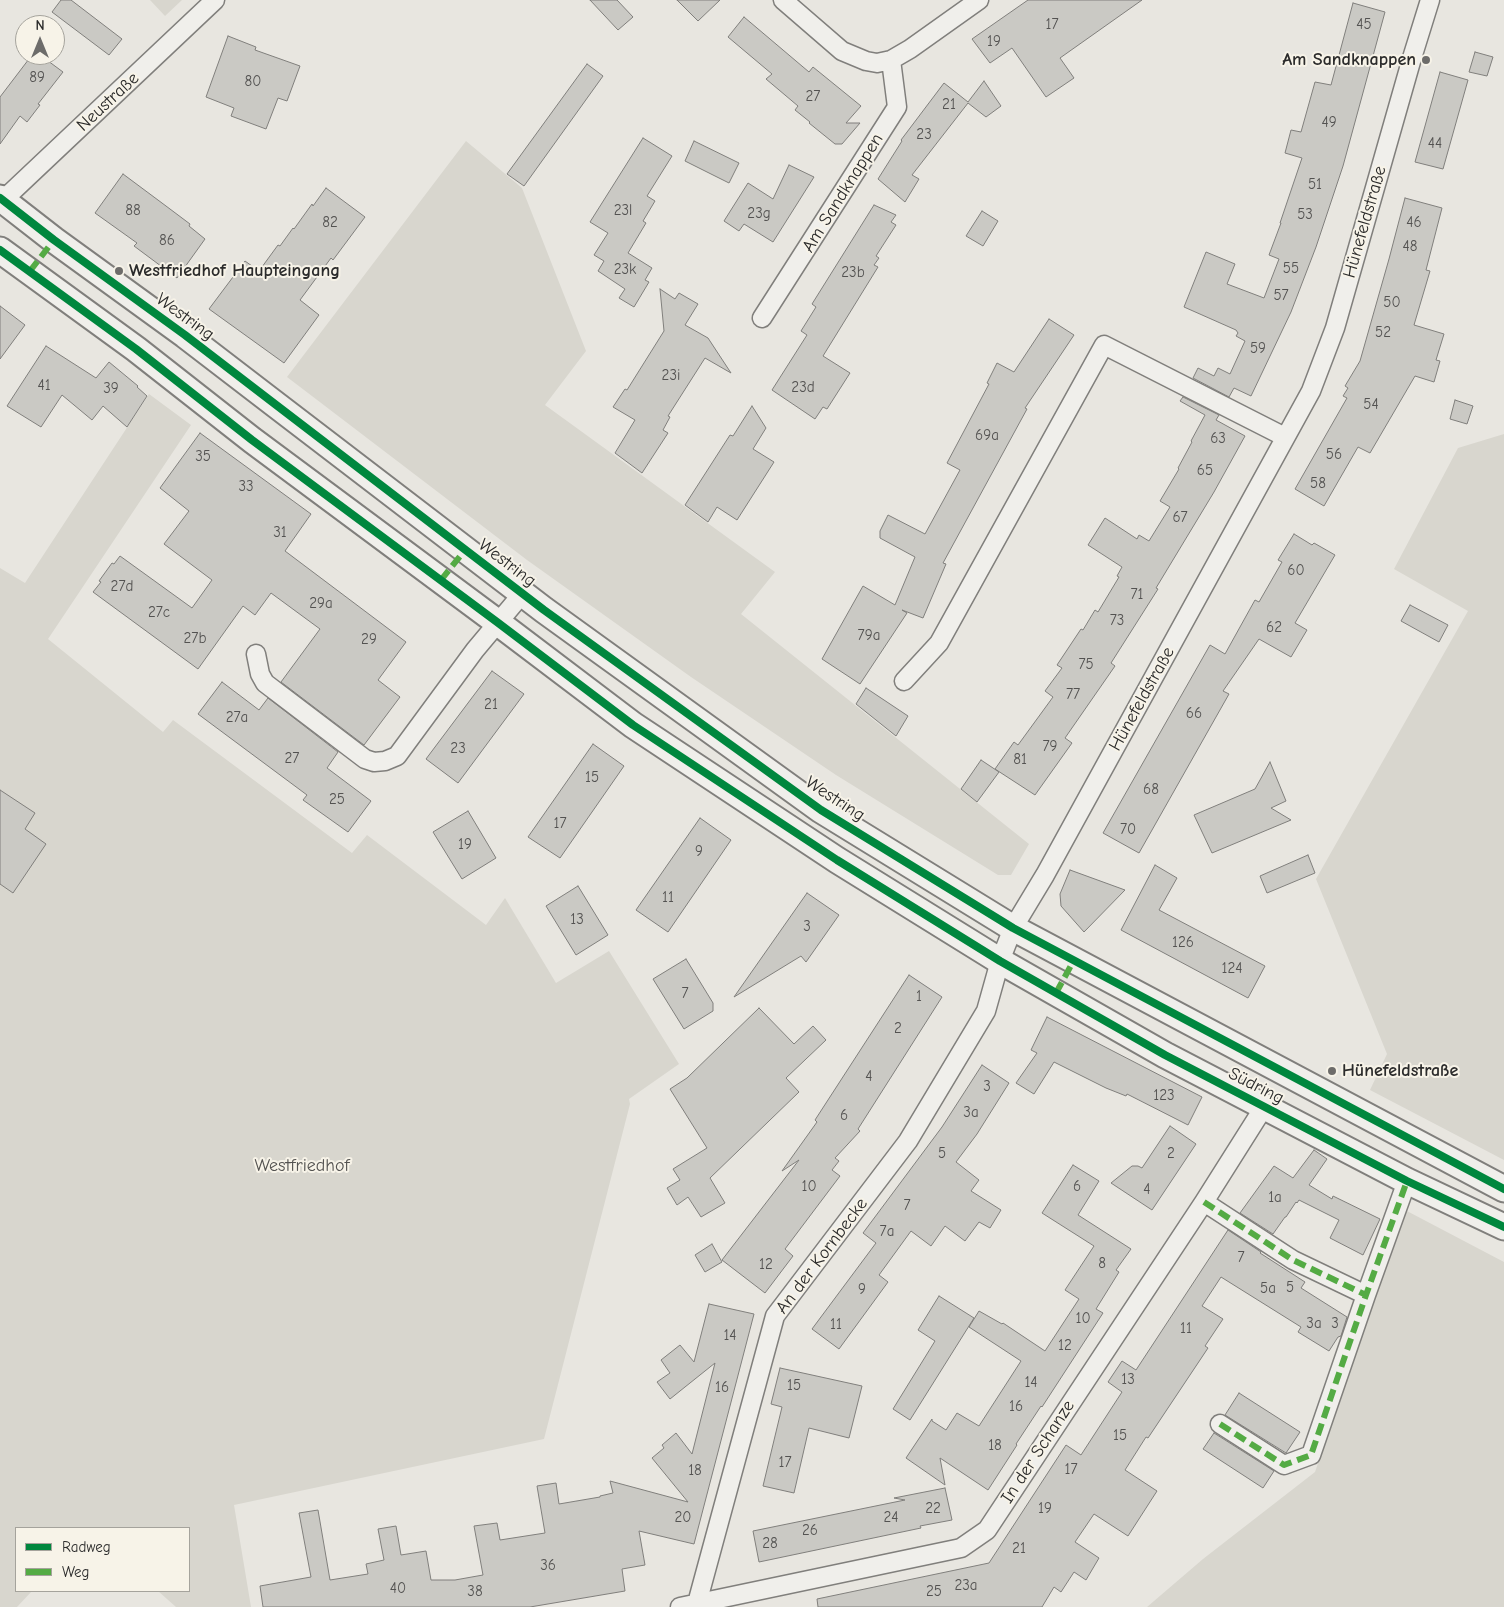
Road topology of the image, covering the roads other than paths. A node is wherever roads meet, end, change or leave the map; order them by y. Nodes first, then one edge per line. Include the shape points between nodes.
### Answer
1 (215, 0) edge
2 (782, 0) edge
3 (979, 0) edge
4 (1430, 0) edge
5 (891, 60) junction
6 (1, 201) edge
7 (0, 250) edge
8 (762, 318) dead end
9 (1285, 437) junction
10 (522, 594) junction
11 (497, 622) junction
12 (256, 654) dead end
13 (904, 682) dead end
14 (1013, 928) junction
15 (1000, 961) junction
16 (1264, 1107) junction
17 (1407, 1181) junction
18 (1504, 1189) edge
19 (1204, 1202) junction
20 (1504, 1227) edge
21 (1366, 1295) junction
22 (1220, 1424) dead end
23 (691, 1606) edge

1 - 6 street, Neustraße
2 - 5 street via 842,51 866,61
3 - 5 street
4 - 9 street, Hünefeldstraße via 1335,328 1310,391
5 - 8 street, Am Sandknappen via 897,107
6 - 10 main road, Westring via 240,377
7 - 11 main road
9 - 13 street via 1104,345 939,643
9 - 14 street, Hünefeldstraße
10 - 11 street, Westring
10 - 14 main road, Westring via 821,810
11 - 12 street, Westring via 397,756 385,761 365,760 265,683
11 - 15 main road via 633,725 837,860
14 - 15 street, Hünefeldstraße
14 - 18 main road, Südring
15 - 16 main road, Südring
15 - 23 street, An der Kornbecke via 986,1011 908,1141 775,1316
16 - 17 main road, Südring
16 - 19 street, In der Schanze
17 - 20 main road, Südring
17 - 21 street
19 - 21 street via 1293,1260
19 - 23 street, In der Schanze via 987,1530 961,1548
21 - 22 street via 1312,1455 1284,1465

